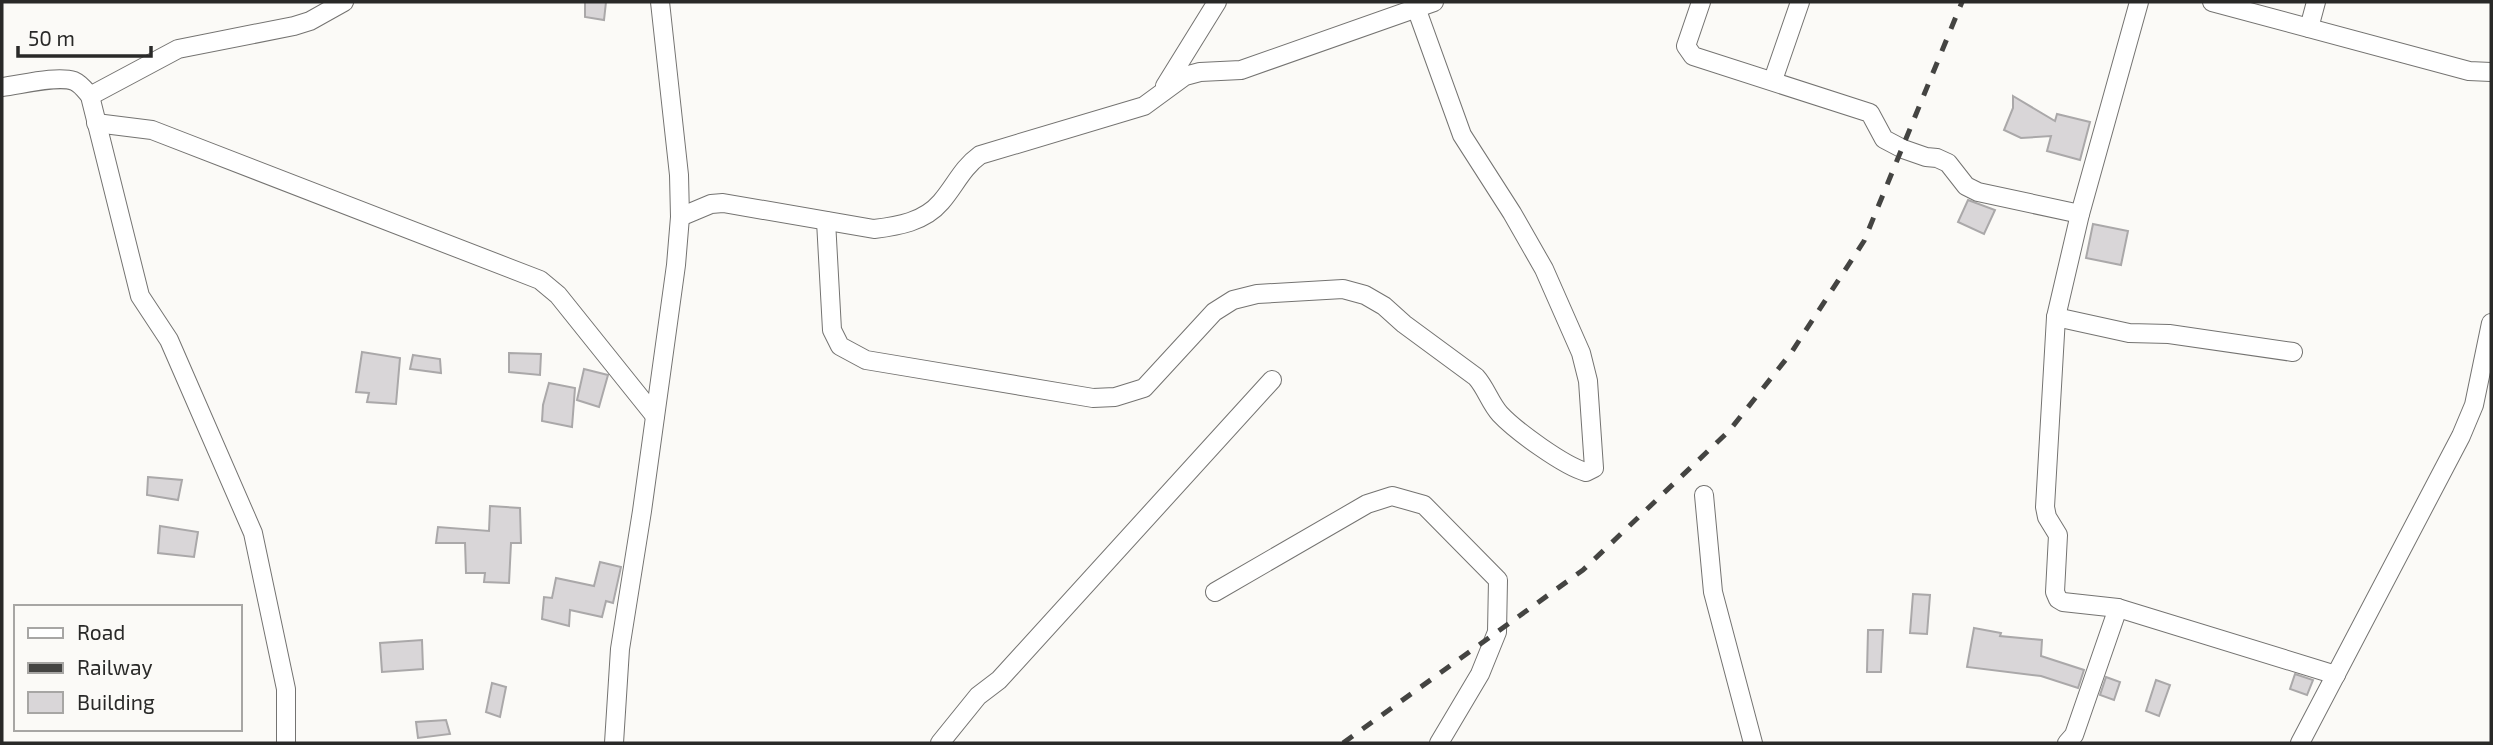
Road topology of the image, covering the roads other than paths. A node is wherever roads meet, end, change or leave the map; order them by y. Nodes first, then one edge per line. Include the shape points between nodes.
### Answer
1 (344, 2) edge
2 (660, 2) edge
3 (1217, 2) edge
4 (1434, 2) edge
5 (1701, 2) edge
6 (1800, 2) edge
7 (2139, 2) edge
8 (2212, 2) edge
9 (2316, 2) edge
10 (1415, 5) edge
11 (2309, 28) junction
12 (2491, 72) edge
13 (1773, 80) junction
14 (2, 87) edge
15 (1160, 95) junction
16 (89, 96) junction
17 (96, 124) junction
18 (2080, 214) junction
19 (680, 217) junction
20 (826, 220) junction
21 (2056, 317) junction
22 (2491, 323) edge
23 (2292, 352) dead end
24 (1272, 380) dead end
25 (655, 416) junction
26 (1704, 495) dead end
27 (1215, 592) dead end
28 (2118, 608) junction
29 (2336, 675) junction
30 (286, 743) edge
31 (614, 743) edge
32 (940, 743) edge
33 (1439, 743) edge
34 (1753, 743) edge
35 (2067, 743) edge
36 (2300, 743) edge

1 - 16 street via 294,26 178,49
2 - 19 street
3 - 15 street
4 - 10 street
5 - 13 street via 1686,46 1693,56
6 - 13 street
7 - 18 street
8 - 11 street
9 - 11 street
10 - 15 street via 1241,70 1185,76
10 - 20 street via 1462,135 1544,269 1581,353 1588,381 1594,468 1586,472 1565,464 1510,423 1476,377 1384,306 1343,289 1256,294 1233,300 1214,312 1144,388 1115,397 1093,398 866,360 840,346 832,330
11 - 12 street via 2469,71
13 - 18 street via 1870,113 1884,139 1948,163 1966,186 1979,192
14 - 16 street via 72,80
15 - 20 street via 1144,106 980,155 968,163 939,204 921,218 874,229
16 - 17 street
17 - 25 street via 152,130 540,279
17 - 30 street via 140,296 169,340 253,533 286,689
18 - 21 street
19 - 20 street via 723,203
19 - 25 street
21 - 23 street via 2129,333 2169,334
21 - 28 street via 2045,507 2058,535 2055,592 2063,603
22 - 29 street via 2474,405 2461,436
24 - 32 street via 999,680 978,696
25 - 31 street via 620,649
26 - 34 street via 1713,592
27 - 33 street via 1367,504 1392,496 1424,505 1498,580 1497,632 1480,674
28 - 29 street
28 - 35 street via 2074,735
29 - 36 street

